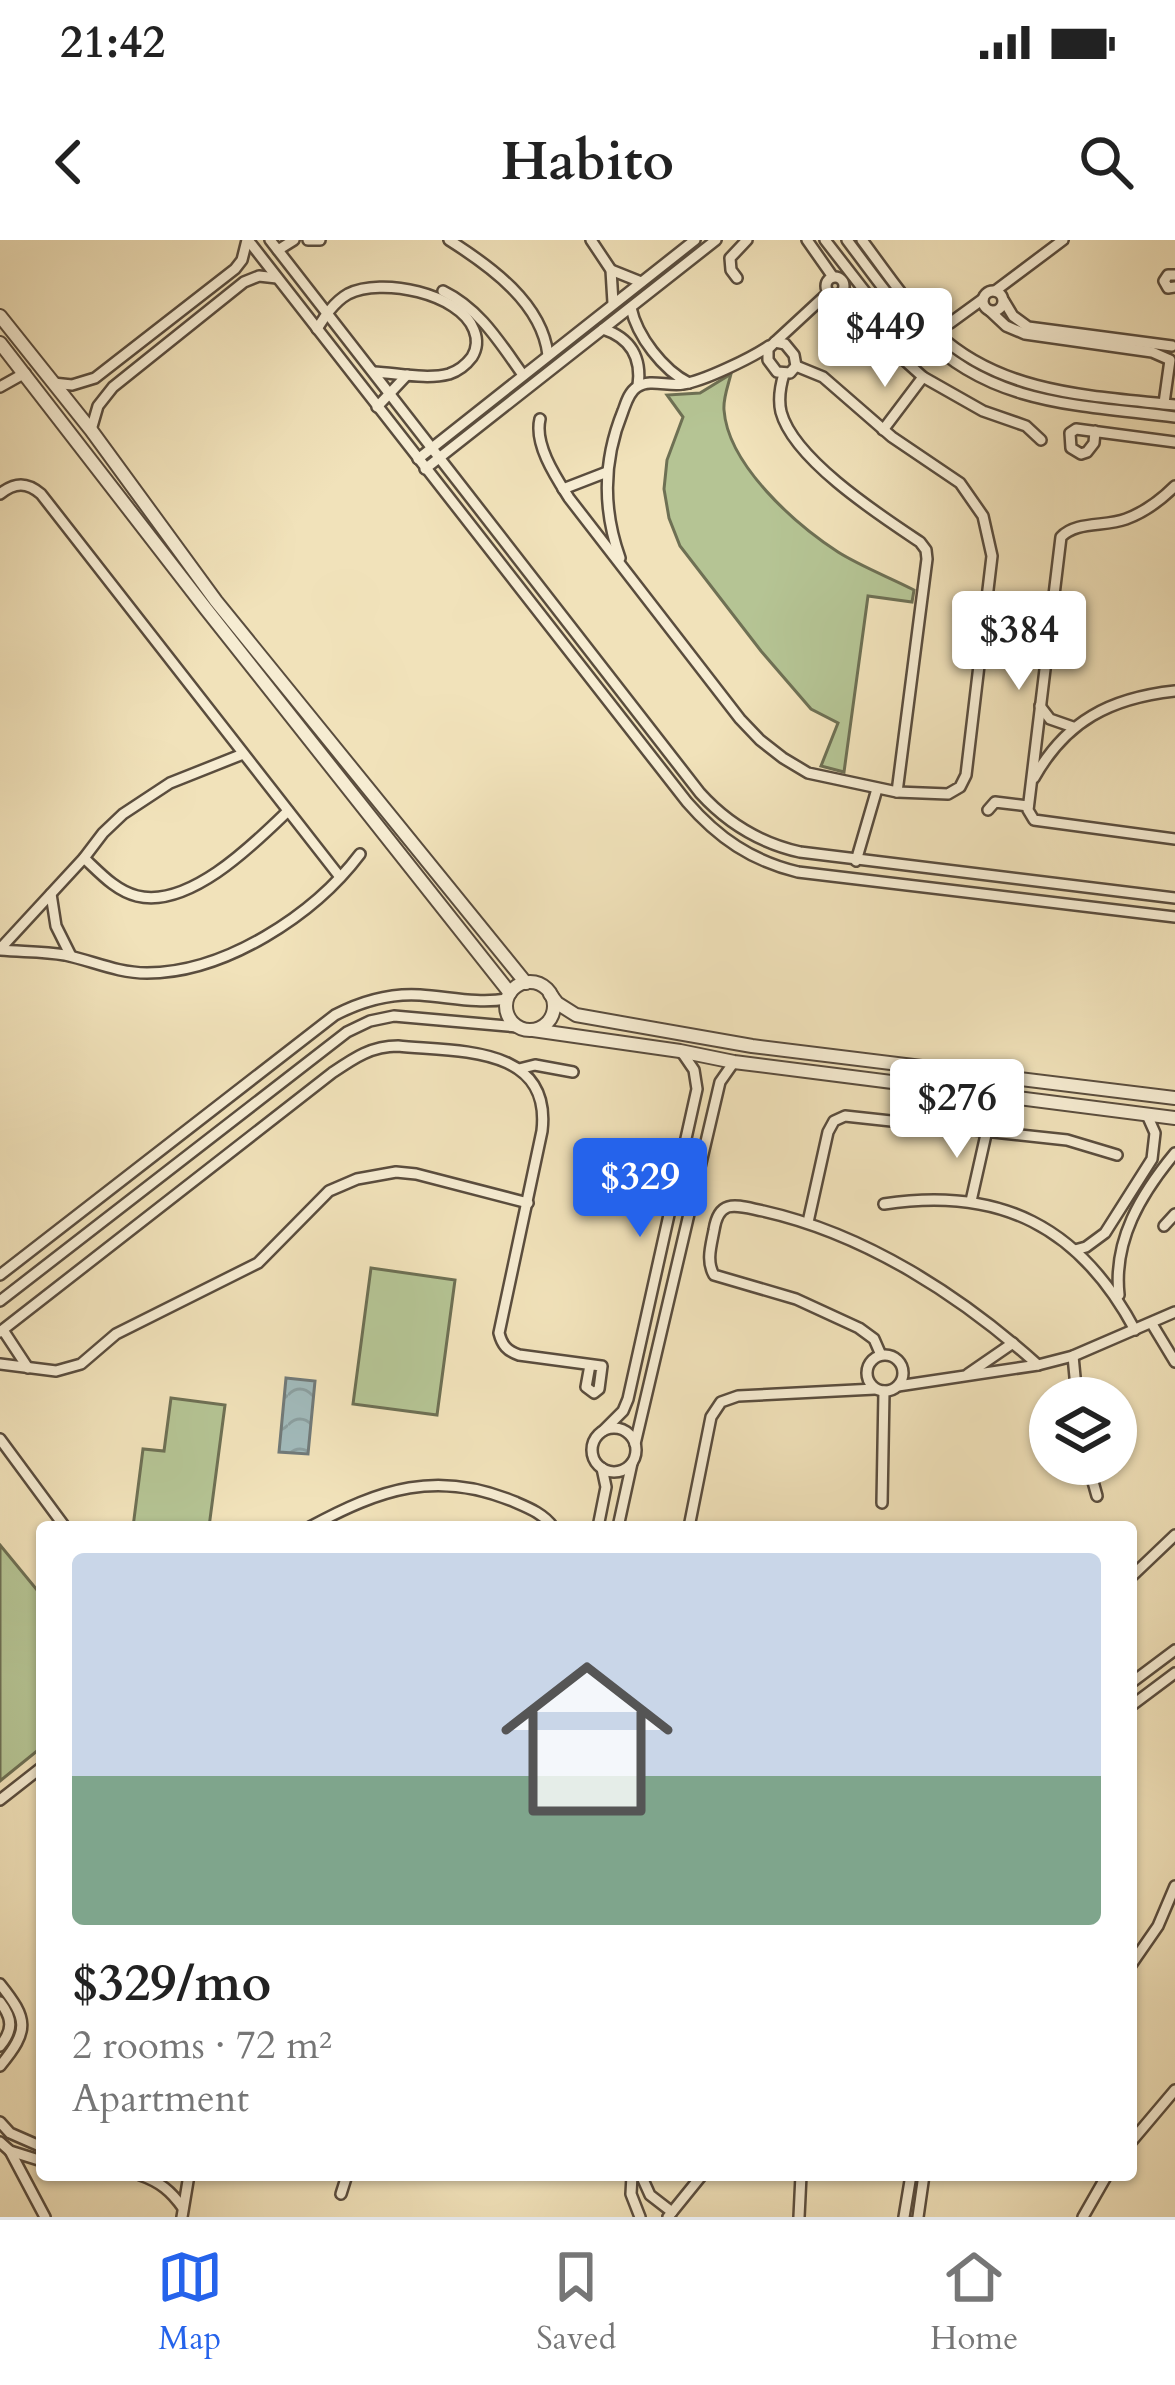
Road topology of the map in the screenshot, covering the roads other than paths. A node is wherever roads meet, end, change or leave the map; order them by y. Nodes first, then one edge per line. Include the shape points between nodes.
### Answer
1 (248, 240) edge
2 (270, 240) edge
3 (294, 240) edge
4 (308, 240) edge
5 (320, 240) edge
6 (449, 240) edge
7 (591, 240) edge
8 (716, 240) edge
9 (747, 240) edge
10 (807, 240) edge
11 (825, 240) edge
12 (847, 240) edge
13 (862, 240) edge
14 (1063, 240) edge
15 (687, 244) edge
16 (278, 250) junction
17 (698, 255) junction
18 (845, 268) junction
19 (611, 270) junction
20 (1174, 274) edge
21 (834, 277) junction
22 (278, 278) junction
23 (737, 278) dead end
24 (641, 282) junction
25 (848, 286) junction
26 (1174, 290) edge
27 (443, 291) dead end
28 (995, 291) junction
29 (828, 292) junction
30 (983, 299) junction
31 (1004, 302) junction
32 (613, 303) junction
33 (631, 308) junction
34 (990, 311) junction
35 (903, 312) junction
36 (326, 314) junction
37 (0, 316) edge
38 (950, 323) dead end
39 (316, 329) junction
40 (603, 329) junction
41 (638, 330) junction
42 (1027, 330) junction
43 (541, 331) junction
44 (569, 339) junction
45 (624, 340) junction
46 (0, 343) edge
47 (649, 344) junction
48 (772, 344) junction
49 (1174, 346) edge
50 (1153, 349) junction
51 (635, 353) junction
52 (548, 356) junction
53 (6, 361) edge
54 (1171, 361) edge
55 (556, 366) junction
56 (796, 366) junction
57 (374, 372) junction
58 (25, 373) junction
59 (407, 374) junction
60 (784, 374) junction
61 (524, 375) junction
62 (923, 377) junction
63 (53, 382) junction
64 (689, 383) junction
65 (638, 386) junction
66 (0, 387) edge
67 (391, 395) junction
68 (1055, 396) junction
69 (1170, 404) edge
70 (377, 407) junction
71 (1175, 417) edge
72 (540, 418) dead end
73 (91, 430) junction
74 (883, 430) junction
75 (1095, 431) dead end
76 (1041, 440) dead end
77 (1175, 442) edge
78 (431, 446) junction
79 (439, 457) junction
80 (418, 459) junction
81 (425, 469) junction
82 (607, 472) junction
83 (1175, 486) edge
84 (563, 489) junction
85 (0, 494) edge
86 (624, 568) junction
87 (211, 605) junction
88 (1175, 691) edge
89 (1040, 706) junction
90 (1073, 727) junction
91 (243, 754) junction
92 (1031, 784) junction
93 (877, 789) junction
94 (896, 792) junction
95 (1028, 806) junction
96 (988, 810) dead end
97 (288, 811) junction
98 (1175, 839) edge
99 (360, 854) dead end
100 (84, 858) junction
101 (856, 860) junction
102 (340, 878) junction
103 (854, 878) junction
104 (51, 893) junction
105 (1175, 898) edge
106 (1175, 917) edge
107 (0, 950) edge
108 (71, 956) junction
109 (526, 983) junction
110 (550, 994) junction
111 (508, 996) junction
112 (526, 1029) junction
113 (312, 1031) junction
114 (324, 1048) junction
115 (681, 1051) junction
116 (734, 1062) junction
117 (519, 1069) junction
118 (573, 1072) dead end
119 (1102, 1088) junction
120 (697, 1089) junction
121 (717, 1093) junction
122 (1175, 1098) edge
123 (1099, 1109) junction
124 (1147, 1115) junction
125 (1175, 1118) edge
126 (987, 1130) junction
127 (1156, 1143) junction
128 (1174, 1154) edge
129 (1117, 1155) dead end
130 (1148, 1166) junction
131 (1160, 1173) junction
132 (1140, 1178) junction
133 (1152, 1185) junction
134 (970, 1202) junction
135 (528, 1203) junction
136 (884, 1204) dead end
137 (1175, 1214) edge
138 (808, 1222) junction
139 (1164, 1226) dead end
140 (1096, 1241) junction
141 (662, 1247) junction
142 (1075, 1250) junction
143 (681, 1252) junction
144 (1119, 1253) junction
145 (0, 1275) edge
146 (0, 1301) edge
147 (1119, 1301) junction
148 (1175, 1312) edge
149 (1152, 1324) junction
150 (1135, 1330) junction
151 (2, 1331) edge
152 (1013, 1343) junction
153 (881, 1355) junction
154 (1073, 1356) junction
155 (1175, 1362) edge
156 (0, 1363) edge
157 (590, 1364) dead end
158 (1038, 1365) junction
159 (28, 1368) junction
160 (965, 1376) junction
161 (1075, 1377) edge
162 (898, 1386) junction
163 (880, 1390) junction
164 (604, 1430) junction
165 (0, 1438) edge
166 (635, 1444) junction
167 (632, 1462) junction
168 (602, 1468) junction
169 (1094, 1485) edge
170 (1097, 1496) dead end
171 (882, 1503) dead end
172 (61, 1521) edge
173 (322, 1521) edge
174 (548, 1521) edge
175 (599, 1521) edge
176 (619, 1521) edge
177 (690, 1521) edge
178 (1175, 1535) edge
179 (1137, 1570) edge
180 (1175, 1650) edge
181 (1175, 1673) edge
182 (1137, 1678) edge
183 (1137, 1702) edge
184 (36, 1772) edge
185 (0, 1800) edge
186 (1175, 1886) edge
187 (1137, 1956) edge
188 (0, 1984) edge
189 (0, 2002) edge
190 (0, 2046) edge
191 (0, 2066) edge
192 (1175, 2090) edge
193 (0, 2122) edge
194 (1137, 2135) edge
195 (0, 2141) edge
196 (36, 2144) edge
197 (10, 2151) junction
198 (36, 2159) edge
199 (155, 2181) edge
200 (188, 2181) edge
201 (345, 2181) edge
202 (634, 2181) edge
203 (640, 2181) edge
204 (697, 2181) edge
205 (801, 2181) edge
206 (910, 2181) edge
207 (923, 2181) edge
208 (1104, 2181) edge
209 (340, 2194) dead end
210 (183, 2212) edge
211 (670, 2215) edge
212 (45, 2217) edge
213 (640, 2217) edge
214 (799, 2217) edge
215 (904, 2217) edge
216 (917, 2217) edge
217 (1083, 2217) edge

1 - 22 street
1 - 63 street via 235,269 95,378
2 - 16 street
3 - 16 street
4 - 5 street
6 - 43 street via 505,280
7 - 19 street
8 - 17 street
9 - 23 street via 730,258
10 - 21 street
11 - 18 street
12 - 35 street
13 - 68 street via 925,321 962,354
14 - 28 street
15 - 17 street
15 - 24 street
16 - 36 street
17 - 33 street
18 - 21 street
18 - 25 street
19 - 24 street
19 - 32 street
20 - 26 street via 1164,279
21 - 25 street
21 - 29 street
22 - 39 street
22 - 73 street via 244,282 112,387
24 - 32 street
25 - 29 street via 836,296
25 - 35 street via 882,311
25 - 62 street
27 - 61 street via 481,318
28 - 30 street
28 - 31 street
29 - 48 street
30 - 34 street
30 - 38 street
31 - 34 street
31 - 42 street
32 - 44 street
33 - 40 street
33 - 41 street
34 - 42 street via 1006,326
35 - 68 street via 969,373 1025,396
36 - 39 street
36 - 57 street
36 - 59 street via 349,294 373,288 452,304 475,333 468,363 452,373
37 - 63 street
39 - 70 street
40 - 45 street
40 - 55 street
41 - 45 street
41 - 47 street
42 - 50 street
43 - 44 street
43 - 52 street
44 - 52 street
45 - 51 street
46 - 53 street
47 - 51 street
47 - 64 street
48 - 56 street via 790,349
48 - 60 street via 770,363
48 - 64 street
49 - 50 street
49 - 54 street
50 - 54 street
51 - 65 street
52 - 55 street
52 - 61 street
53 - 58 street
54 - 69 street
55 - 79 street
56 - 60 street
56 - 74 street via 823,377
57 - 59 street
57 - 67 street
58 - 66 street
58 - 87 street
59 - 67 street
60 - 94 street via 780,407 794,437 926,550
61 - 78 street
62 - 74 street
62 - 76 street
63 - 73 street
64 - 65 street
65 - 82 street via 614,432
67 - 70 street
67 - 78 street
68 - 69 street
68 - 71 street
70 - 80 street
72 - 84 street via 539,435
73 - 87 street
74 - 94 street via 967,490 987,525 992,556 964,781 948,794
75 - 77 street
78 - 79 street
78 - 80 street
79 - 81 street
79 - 101 street via 719,813 771,844
80 - 81 street
81 - 103 street via 708,825 765,862
82 - 84 street
82 - 86 street via 609,518
83 - 89 street via 1139,514 1061,537
84 - 86 street
85 - 91 street via 15,484 41,494
86 - 93 street via 760,740 808,772
87 - 109 street
87 - 111 street
88 - 90 street via 1123,702
89 - 90 street
89 - 92 street
90 - 92 street
91 - 97 street
91 - 100 street via 146,797
92 - 95 street
93 - 94 street
93 - 101 street
95 - 96 street via 995,802
95 - 98 street via 1034,820
97 - 100 street via 241,854 170,897 134,896
97 - 102 street
99 - 102 street
100 - 104 street
101 - 103 street
101 - 105 street
102 - 108 street via 269,933 206,966 130,972
103 - 106 street
104 - 107 street
104 - 108 street
107 - 108 street
109 - 110 street
109 - 111 street
110 - 112 street via 553,1013
110 - 119 street via 577,1015 752,1046
111 - 112 street via 506,1012
111 - 113 street via 384,997
112 - 114 street via 394,1016
112 - 115 street
113 - 114 street
113 - 145 street
114 - 146 street
115 - 116 street
115 - 120 street
116 - 121 street
116 - 123 street
117 - 118 street
117 - 135 street via 534,1084 544,1119
117 - 151 street via 487,1055 398,1046 364,1051
119 - 122 street
119 - 123 street
120 - 121 street
120 - 141 street
121 - 143 street
123 - 124 street
124 - 125 street
124 - 127 street
126 - 129 street
126 - 134 street
126 - 138 street via 840,1118 828,1132
127 - 128 street
127 - 130 street
128 - 131 street
130 - 131 street
130 - 132 street
131 - 133 street
132 - 133 street
132 - 140 street
133 - 144 street
134 - 136 street
134 - 142 street via 1016,1212
135 - 157 street via 501,1340 519,1355
135 - 159 street via 416,1174 357,1179 329,1191 258,1263 116,1334 81,1364
137 - 139 street
138 - 152 street via 913,1273
138 - 153 street via 728,1207 717,1216 710,1269 859,1328
140 - 142 street
140 - 144 street
141 - 143 street
141 - 164 street via 628,1399
142 - 147 street
143 - 166 street
144 - 147 street
147 - 150 street
148 - 149 street
149 - 150 street
149 - 155 street
150 - 154 street
151 - 159 street
152 - 158 street
152 - 160 street
153 - 162 street via 900,1362
153 - 163 street via 867,1367
154 - 158 street
154 - 161 street
156 - 159 street
158 - 160 street
160 - 162 street
162 - 163 street
163 - 171 street
163 - 177 street via 721,1402
164 - 166 street via 622,1430
164 - 168 street via 592,1451
165 - 172 street
166 - 167 street
167 - 168 street
167 - 176 street
168 - 175 street
169 - 170 street
173 - 174 street via 367,1498 432,1485 498,1495
178 - 179 street
180 - 182 street
181 - 183 street
184 - 185 street
186 - 187 street
188 - 191 street via 23,2022
189 - 190 street via 11,2026
192 - 194 street
193 - 196 street
195 - 197 street
197 - 198 street
197 - 212 street
199 - 210 street
200 - 210 street
201 - 209 street
202 - 213 street
203 - 211 street
204 - 211 street
205 - 214 street
206 - 215 street
207 - 216 street
208 - 217 street

